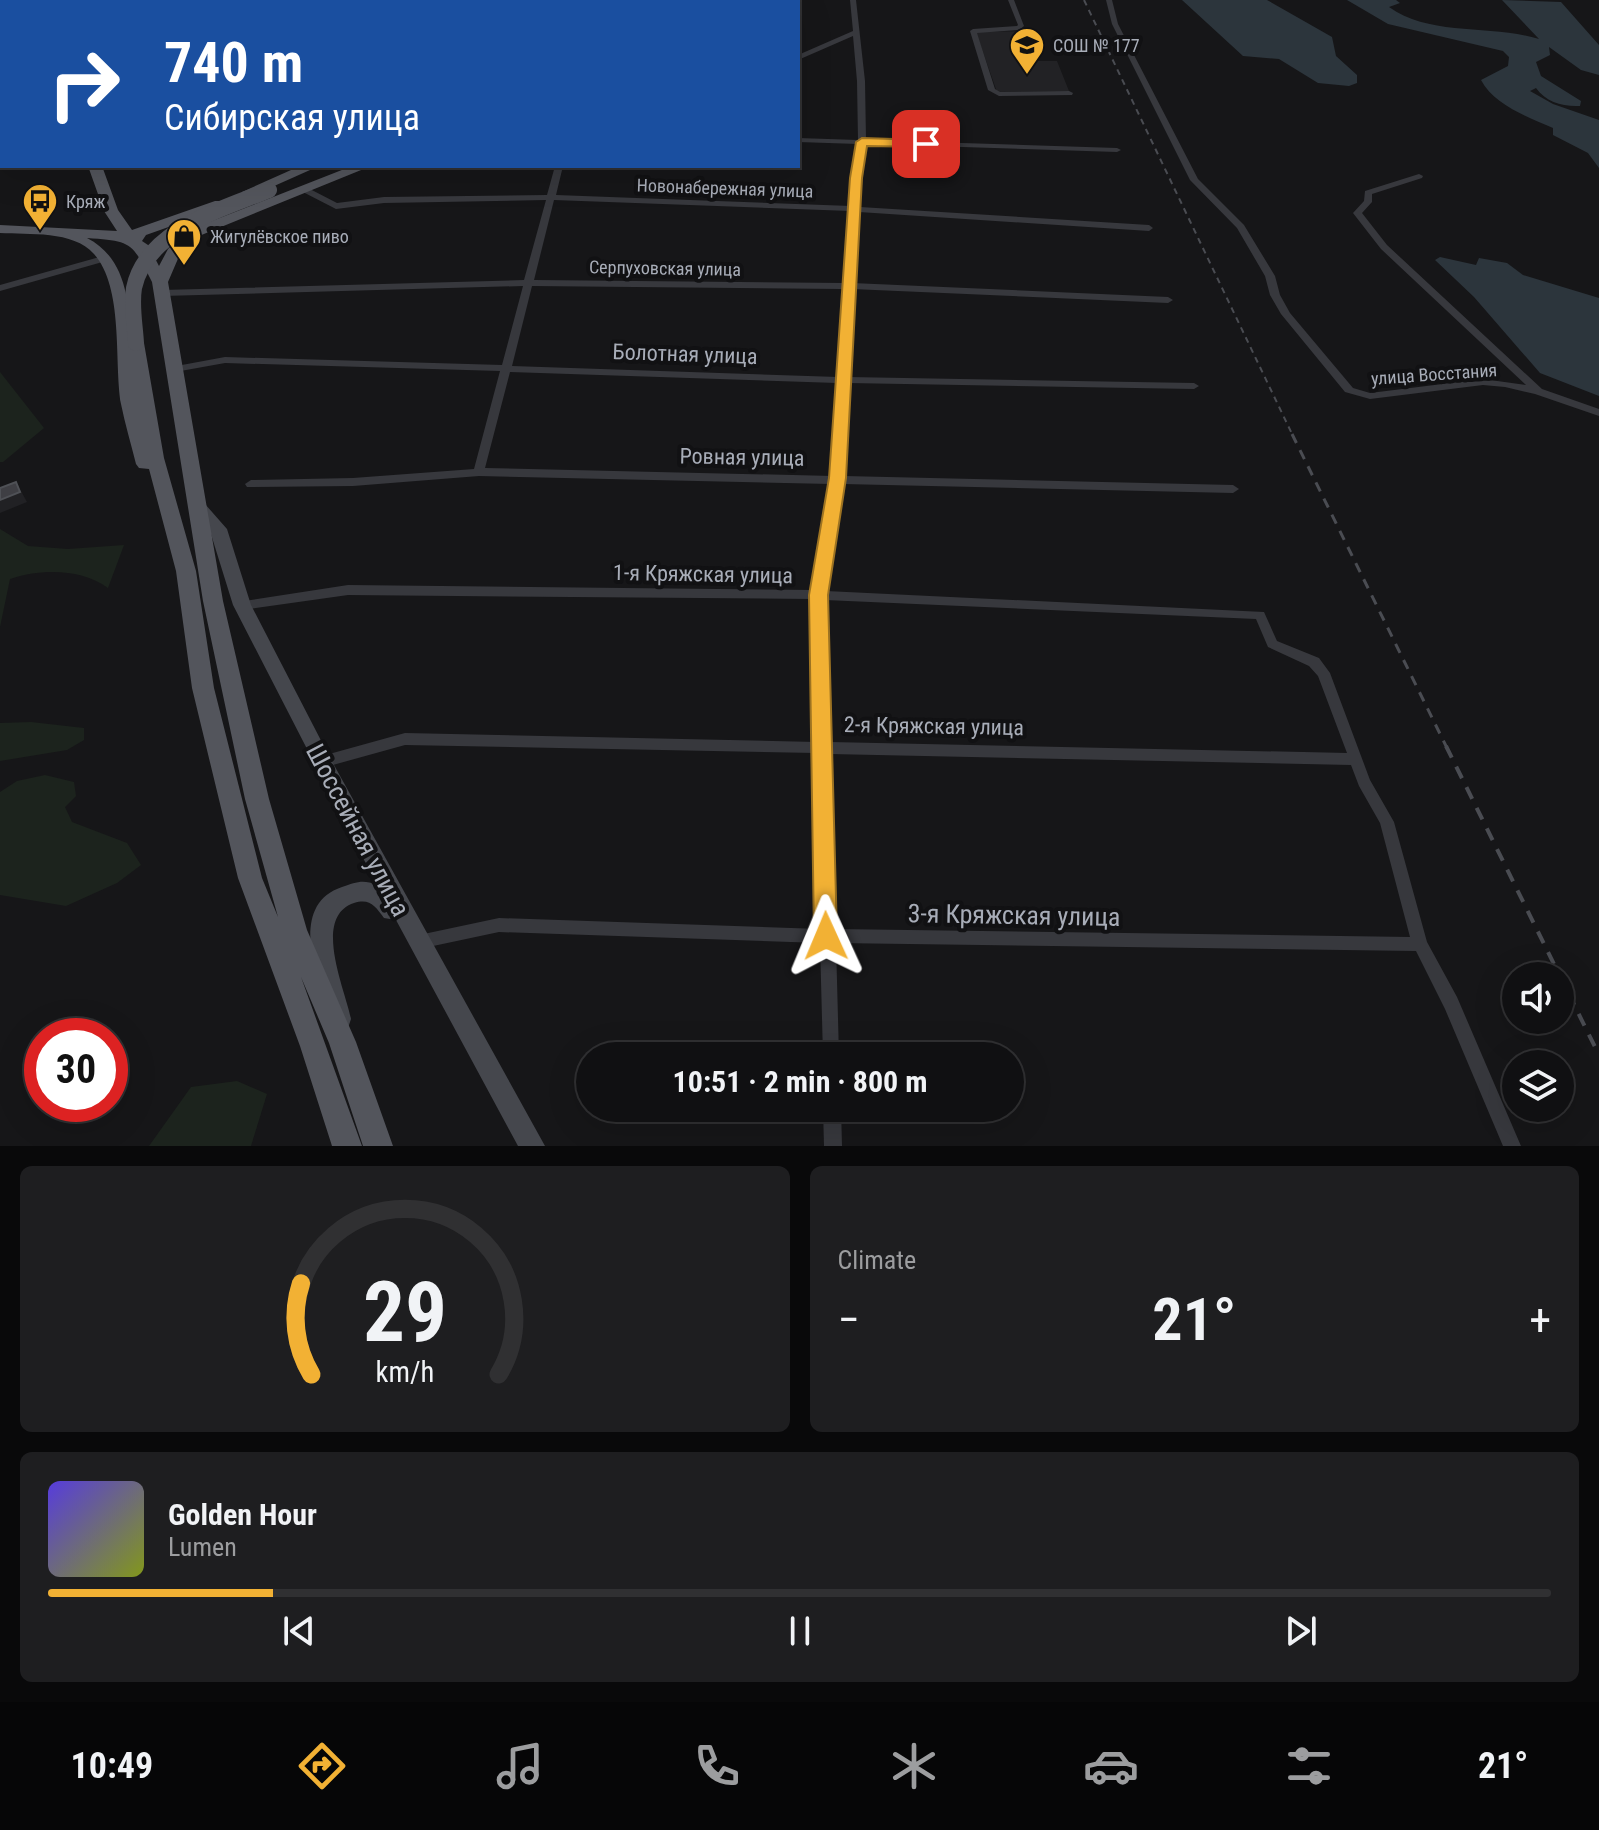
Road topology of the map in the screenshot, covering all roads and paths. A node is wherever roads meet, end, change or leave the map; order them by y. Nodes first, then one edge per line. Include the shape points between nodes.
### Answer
1 (853, 0) edge
2 (1011, 0) edge
3 (1109, 0) edge
4 (856, 32) junction
5 (800, 57) edge
6 (1069, 93) dead end
7 (800, 140) edge
8 (862, 142) junction
9 (1117, 150) dead end
10 (96, 168) edge
11 (307, 168) edge
12 (325, 168) edge
13 (359, 168) edge
14 (559, 168) edge
15 (1419, 176) dead end
16 (304, 189) junction
17 (552, 197) junction
18 (211, 207) junction
19 (854, 209) junction
20 (111, 211) junction
21 (175, 219) junction
22 (223, 219) junction
23 (1149, 228) dead end
24 (0, 229) edge
25 (194, 233) junction
26 (67, 234) junction
27 (126, 237) junction
28 (103, 259) junction
29 (114, 277) junction
30 (530, 283) junction
31 (847, 286) junction
32 (0, 288) edge
33 (161, 289) junction
34 (120, 297) junction
35 (1168, 300) dead end
36 (175, 369) junction
37 (508, 370) junction
38 (842, 380) junction
39 (1194, 386) dead end
40 (1538, 391) junction
41 (1599, 413) edge
42 (479, 472) junction
43 (838, 478) junction
44 (251, 484) dead end
45 (1233, 489) dead end
46 (199, 508) junction
47 (186, 571) junction
48 (819, 595) junction
49 (242, 605) junction
50 (822, 745) junction
51 (1356, 759) junction
52 (322, 762) junction
53 (404, 918) junction
54 (826, 936) junction
55 (419, 942) junction
56 (1420, 944) junction
57 (342, 1042) junction
58 (830, 1042) edge
59 (832, 1122) edge
60 (347, 1146) edge
61 (378, 1146) edge
62 (532, 1146) edge
63 (833, 1146) edge
64 (1512, 1146) edge

1 - 4 street
2 - 6 street via 1019,28 973,31 992,90
3 - 40 street, улица Восстания via 1115,24 1194,180 1241,227 1286,314 1349,390 1370,396 1483,382
4 - 5 street
4 - 8 street
7 - 8 street
8 - 9 street
8 - 19 street
10 - 20 main road, Шоссейная улица
11 - 18 main road
12 - 47 main road, bridge via 177,234 152,254 135,284 136,343 155,458
13 - 16 main road
14 - 17 street
15 - 40 street via 1368,193 1368,202 1357,213 1384,247
16 - 17 street, Новонабережная улица via 336,206
16 - 22 main road
17 - 19 street, Новонабережная улица
17 - 30 street
18 - 21 main road
18 - 22 main road via 211,217
19 - 23 street, Новонабережная улица
19 - 31 street
20 - 21 main road
20 - 26 main road via 93,225
20 - 27 main road, Шоссейная улица
21 - 27 main road
22 - 25 main road
24 - 26 main road
25 - 27 main road
25 - 33 main road via 168,259
26 - 27 main road
26 - 28 main road via 99,250
27 - 29 main road
27 - 33 main road, Шоссейная улица via 143,248
28 - 29 main road
28 - 32 street
29 - 34 main road
30 - 31 street, Серпуховская улица
30 - 33 street, Серпуховская улица
30 - 37 street
31 - 35 street, Серпуховская улица
31 - 38 street
33 - 34 main road via 136,286
33 - 36 main road, Шоссейная улица
34 - 47 main road via 130,404 140,448 164,536
36 - 37 street, Болотная улица via 257,360
36 - 46 main road, Шоссейная улица
37 - 38 street, Болотная улица
37 - 42 street
38 - 39 street, Болотная улица
38 - 43 street
40 - 41 street, улица Восстания
42 - 43 street, Ровная улица
42 - 44 street, Ровная улица
43 - 45 street, Ровная улица
43 - 48 street
46 - 49 main road, Шоссейная улица via 218,529
46 - 57 main road, Шоссейная улица via 213,601 257,799 294,930
47 - 60 main road via 203,688 250,878
48 - 49 street, 1-я Кряжская улица via 348,590
48 - 50 street
48 - 51 street, 1-я Кряжская улица via 1260,615 1272,644 1314,662 1324,673
49 - 52 main road, Шоссейная улица
50 - 51 street, 2-я Кряжская улица
50 - 52 street, 2-я Кряжская улица via 405,739
50 - 54 street
51 - 56 street via 1387,822
52 - 53 main road, Шоссейная улица
53 - 55 main road, Шоссейная улица
53 - 57 main road via 394,914 382,897 364,890 337,898 325,912 320,945
54 - 55 street, 3-я Кряжская улица via 499,925
54 - 56 street, 3-я Кряжская улица
54 - 58 street
55 - 62 main road, Шоссейная улица
56 - 64 street
57 - 61 main road, Шоссейная улица
59 - 63 street

